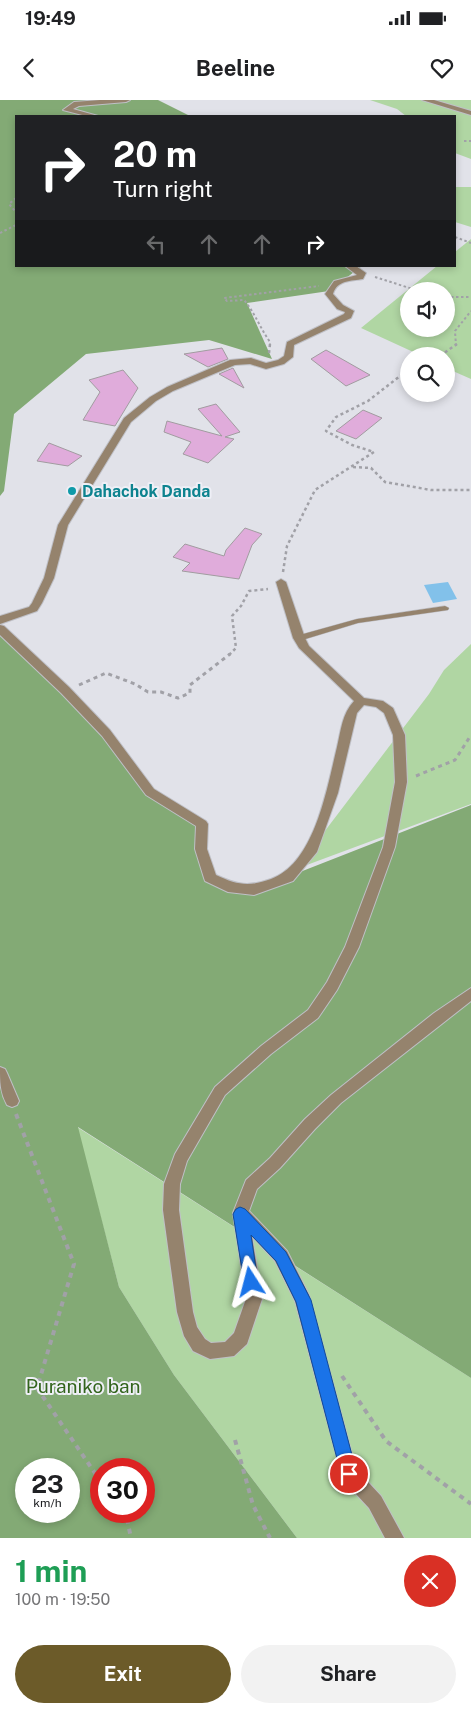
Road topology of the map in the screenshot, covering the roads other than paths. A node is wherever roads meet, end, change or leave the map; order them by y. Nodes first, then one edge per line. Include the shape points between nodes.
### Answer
1 (126, 100) edge
2 (426, 100) edge
3 (471, 113) edge
4 (90, 115) edge
5 (351, 267) edge
6 (281, 585) road end
7 (445, 608) dead end
8 (0, 620) edge
9 (0, 629) edge
10 (298, 638) junction
11 (361, 701) junction
12 (471, 994) edge
13 (0, 1073) edge
14 (12, 1101) road end
15 (240, 1214) junction
16 (395, 1538) edge

1 - 4 street via 77,104 67,110
2 - 3 street
5 - 8 street via 362,273 360,277 336,282 329,294 340,307 350,311 348,316 290,344 288,357 275,364 233,362 153,399 127,420 62,525 49,578 37,603 33,609
6 - 10 street
7 - 10 lane via 357,621
9 - 11 street via 106,733 150,792 202,824 201,849 210,878 228,887 254,890 288,878 311,852 332,793 351,712
10 - 11 street
11 - 15 street via 379,704 390,711 399,735 401,782 389,847 352,948 313,1014 220,1091 180,1159 172,1184 172,1210 185,1312 199,1345 210,1351 228,1350 241,1338 254,1299
12 - 15 street via 336,1099 251,1185
13 - 14 street
15 - 16 street via 281,1256 303,1300 349,1474 375,1502

